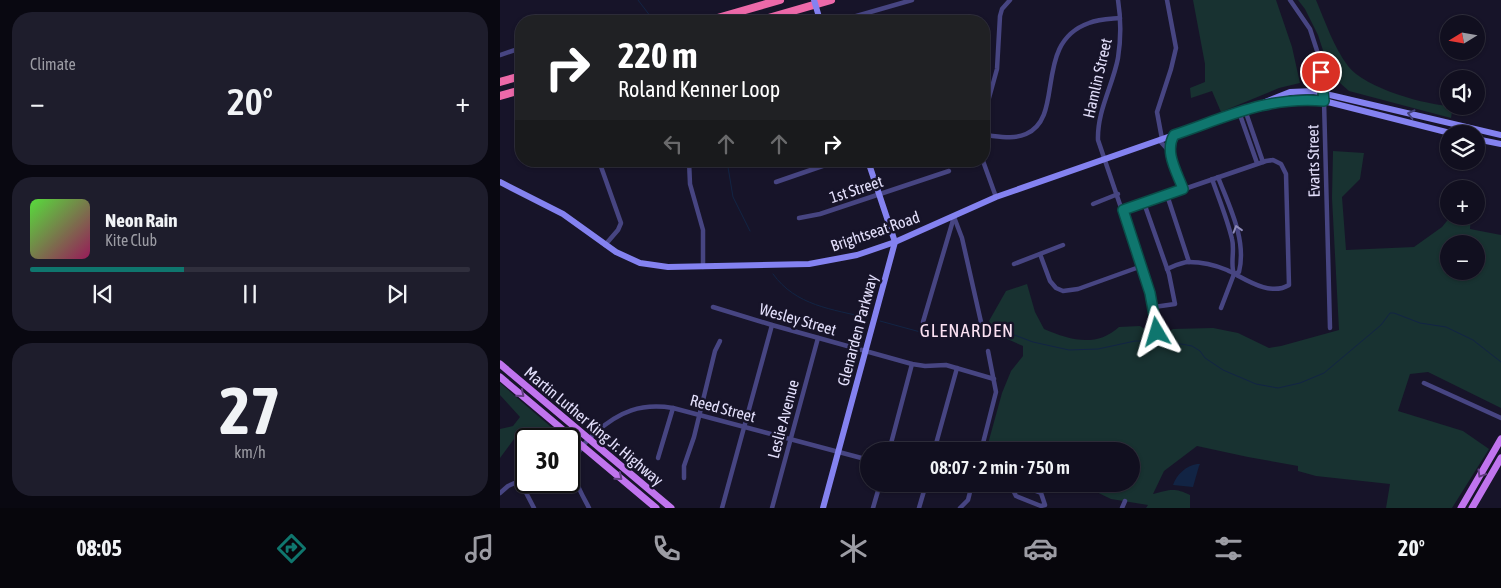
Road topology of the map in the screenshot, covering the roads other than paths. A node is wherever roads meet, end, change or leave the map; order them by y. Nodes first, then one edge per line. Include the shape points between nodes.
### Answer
1 (780, 0) edge
2 (814, 0) edge
3 (831, 0) edge
4 (912, 0) edge
5 (1010, 0) edge
6 (1118, 0) edge
7 (1168, 0) edge
8 (1290, 0) edge
9 (728, 15) edge
10 (779, 15) edge
11 (819, 15) edge
12 (860, 15) edge
13 (1120, 18) junction
14 (500, 49) edge
15 (515, 50) edge
16 (501, 55) edge
17 (515, 78) edge
18 (500, 82) edge
19 (515, 92) edge
20 (1324, 93) junction
21 (990, 94) edge
22 (500, 96) edge
23 (1324, 101) junction
24 (1260, 105) junction
25 (1242, 111) junction
26 (1440, 130) edge
27 (990, 135) edge
28 (1174, 135) junction
29 (1501, 135) edge
30 (1161, 140) junction
31 (1485, 141) edge
32 (1501, 144) edge
33 (1170, 151) junction
34 (1105, 159) junction
35 (1260, 162) junction
36 (601, 167) edge
37 (689, 167) edge
38 (820, 167) edge
39 (870, 167) edge
40 (985, 167) edge
41 (948, 171) dead end
42 (1218, 177) junction
43 (1212, 179) junction
44 (500, 182) edge
45 (776, 182) dead end
46 (1183, 189) junction
47 (879, 194) junction
48 (1118, 194) junction
49 (1167, 195) junction
50 (996, 198) junction
51 (1144, 203) junction
52 (1093, 204) dead end
53 (1123, 210) junction
54 (954, 217) junction
55 (799, 218) dead end
56 (895, 242) junction
57 (605, 245) junction
58 (1063, 245) dead end
59 (1040, 254) junction
60 (1189, 262) junction
61 (1014, 264) dead end
62 (1142, 266) junction
63 (703, 267) junction
64 (1167, 269) junction
65 (1234, 274) junction
66 (713, 307) dead end
67 (1154, 308) junction
68 (1221, 308) dead end
69 (923, 322) dead end
70 (981, 322) dead end
71 (772, 325) junction
72 (1330, 328) dead end
73 (1157, 332) dead end
74 (818, 338) junction
75 (720, 341) dead end
76 (865, 351) junction
77 (988, 351) dead end
78 (500, 364) edge
79 (912, 364) junction
80 (957, 368) junction
81 (500, 377) edge
82 (994, 379) junction
83 (1424, 383) dead end
84 (673, 408) junction
85 (699, 414) junction
86 (1501, 418) edge
87 (744, 427) junction
88 (588, 439) junction
89 (790, 439) junction
90 (1501, 439) edge
91 (891, 442) edge
92 (936, 442) edge
93 (983, 442) edge
94 (582, 447) junction
95 (838, 452) junction
96 (658, 458) dead end
97 (860, 458) edge
98 (1501, 458) edge
99 (684, 478) dead end
100 (515, 483) edge
101 (878, 492) edge
102 (924, 492) edge
103 (970, 492) edge
104 (500, 493) edge
105 (526, 493) edge
106 (1125, 501) dead end
107 (1046, 506) edge
108 (534, 508) edge
109 (589, 508) edge
110 (656, 508) edge
111 (671, 508) edge
112 (722, 508) edge
113 (772, 508) edge
114 (823, 508) edge
115 (873, 508) edge
116 (919, 508) edge
117 (960, 508) edge
118 (1122, 508) edge
119 (1461, 508) edge
120 (1472, 508) edge

1 - 9 highway
2 - 11 street, bridge
3 - 10 highway
4 - 12 street
5 - 21 street via 1000,16 997,69
6 - 13 street, Hamlin Street
7 - 30 street via 1176,48 1158,112
8 - 20 street, Evarts Street via 1313,36
13 - 27 street via 1088,23 1064,42 1054,61 1045,113 1034,129 1017,136
13 - 34 street, Hamlin Street via 1118,58 1098,127 1099,144
14 - 16 street
15 - 16 street
17 - 18 highway
19 - 22 highway
20 - 23 street, Evarts Street
20 - 24 street, Brightseat Road via 1294,91
29 -> 20 street, Brightseat Road
23 - 24 street, Brightseat Road via 1296,100
23 - 26 street, Brightseat Road
23 - 72 street, Evarts Street
24 - 25 street, Brightseat Road
25 - 28 street, Brightseat Road
25 - 35 street
28 - 30 street, Brightseat Road
28 - 33 street
30 - 33 street
30 - 34 street, Brightseat Road
31 - 32 street
33 - 46 street
34 - 48 street, Hamlin Street
34 - 50 street, Brightseat Road
35 - 42 street
35 - 65 street via 1277,161 1285,172 1290,280 1283,288 1267,288
36 - 57 street via 621,223
37 - 63 street via 690,184 702,230
38 - 45 street
39 - 47 street
40 - 50 street
41 - 47 street, 1st Street
42 - 43 street
65 -> 42 street via 1239,272 1241,245
43 - 46 street
43 - 65 street via 1232,238
44 - 57 street, Brightseat Road via 563,214
46 - 49 street
47 - 55 street, 1st Street
47 - 56 street
48 - 52 street
48 - 53 street, Hamlin Street
49 - 51 street
49 - 60 street
50 - 54 street, Brightseat Road
51 - 53 street
51 - 64 street
53 - 62 street, Hamlin Street
54 - 56 street, Brightseat Road
54 - 69 street
54 - 70 street via 962,238
56 - 63 street, Brightseat Road via 820,263
56 - 76 street, Glenarden Parkway
57 - 63 street, Brightseat Road via 646,265
58 - 59 street
59 - 61 street
59 - 62 street via 1050,281 1063,291 1078,289
60 - 64 street
60 - 65 street via 1208,264
62 - 67 street, Hamlin Street
64 - 67 street via 1176,304
65 - 68 street
66 - 71 street, Wesley Street
67 - 73 street, Hamlin Street
71 - 74 street, Wesley Street
71 - 87 street
74 - 76 street, Wesley Street
74 - 89 street, Leslie Avenue
75 - 85 street
76 - 79 street, Wesley Street
76 - 95 street, Glenarden Parkway
77 - 82 street
78 - 88 main road, Martin Luther King Jr. Highway
79 - 80 street, Wesley Street via 943,364
79 - 91 street
80 - 82 street, Wesley Street
80 - 92 street
81 -> 94 main road, Martin Luther King Jr. Highway
82 - 93 street via 995,400
83 - 86 street
84 - 85 street, Reed Street
84 - 88 street, Reed Street via 652,406 625,412 609,420
84 - 96 street
85 - 87 street, Reed Street
85 - 99 street via 684,466
87 - 89 street, Reed Street
87 - 112 street
88 - 94 street, Reed Street
88 - 111 main road, Martin Luther King Jr. Highway
89 - 95 street, Reed Street
89 - 113 street, Leslie Avenue
90 -> 119 main road
94 - 109 street via 575,460 575,475
94 -> 110 main road, Martin Luther King Jr. Highway
95 - 97 street, Reed Street
95 - 114 street, Glenarden Parkway
98 - 120 main road
100 - 104 street
101 - 115 street
102 - 116 street
103 - 117 street via 968,500
105 - 108 street
106 - 118 street
107 - 107 street via 1016,496 1015,488 1020,486 1040,492

